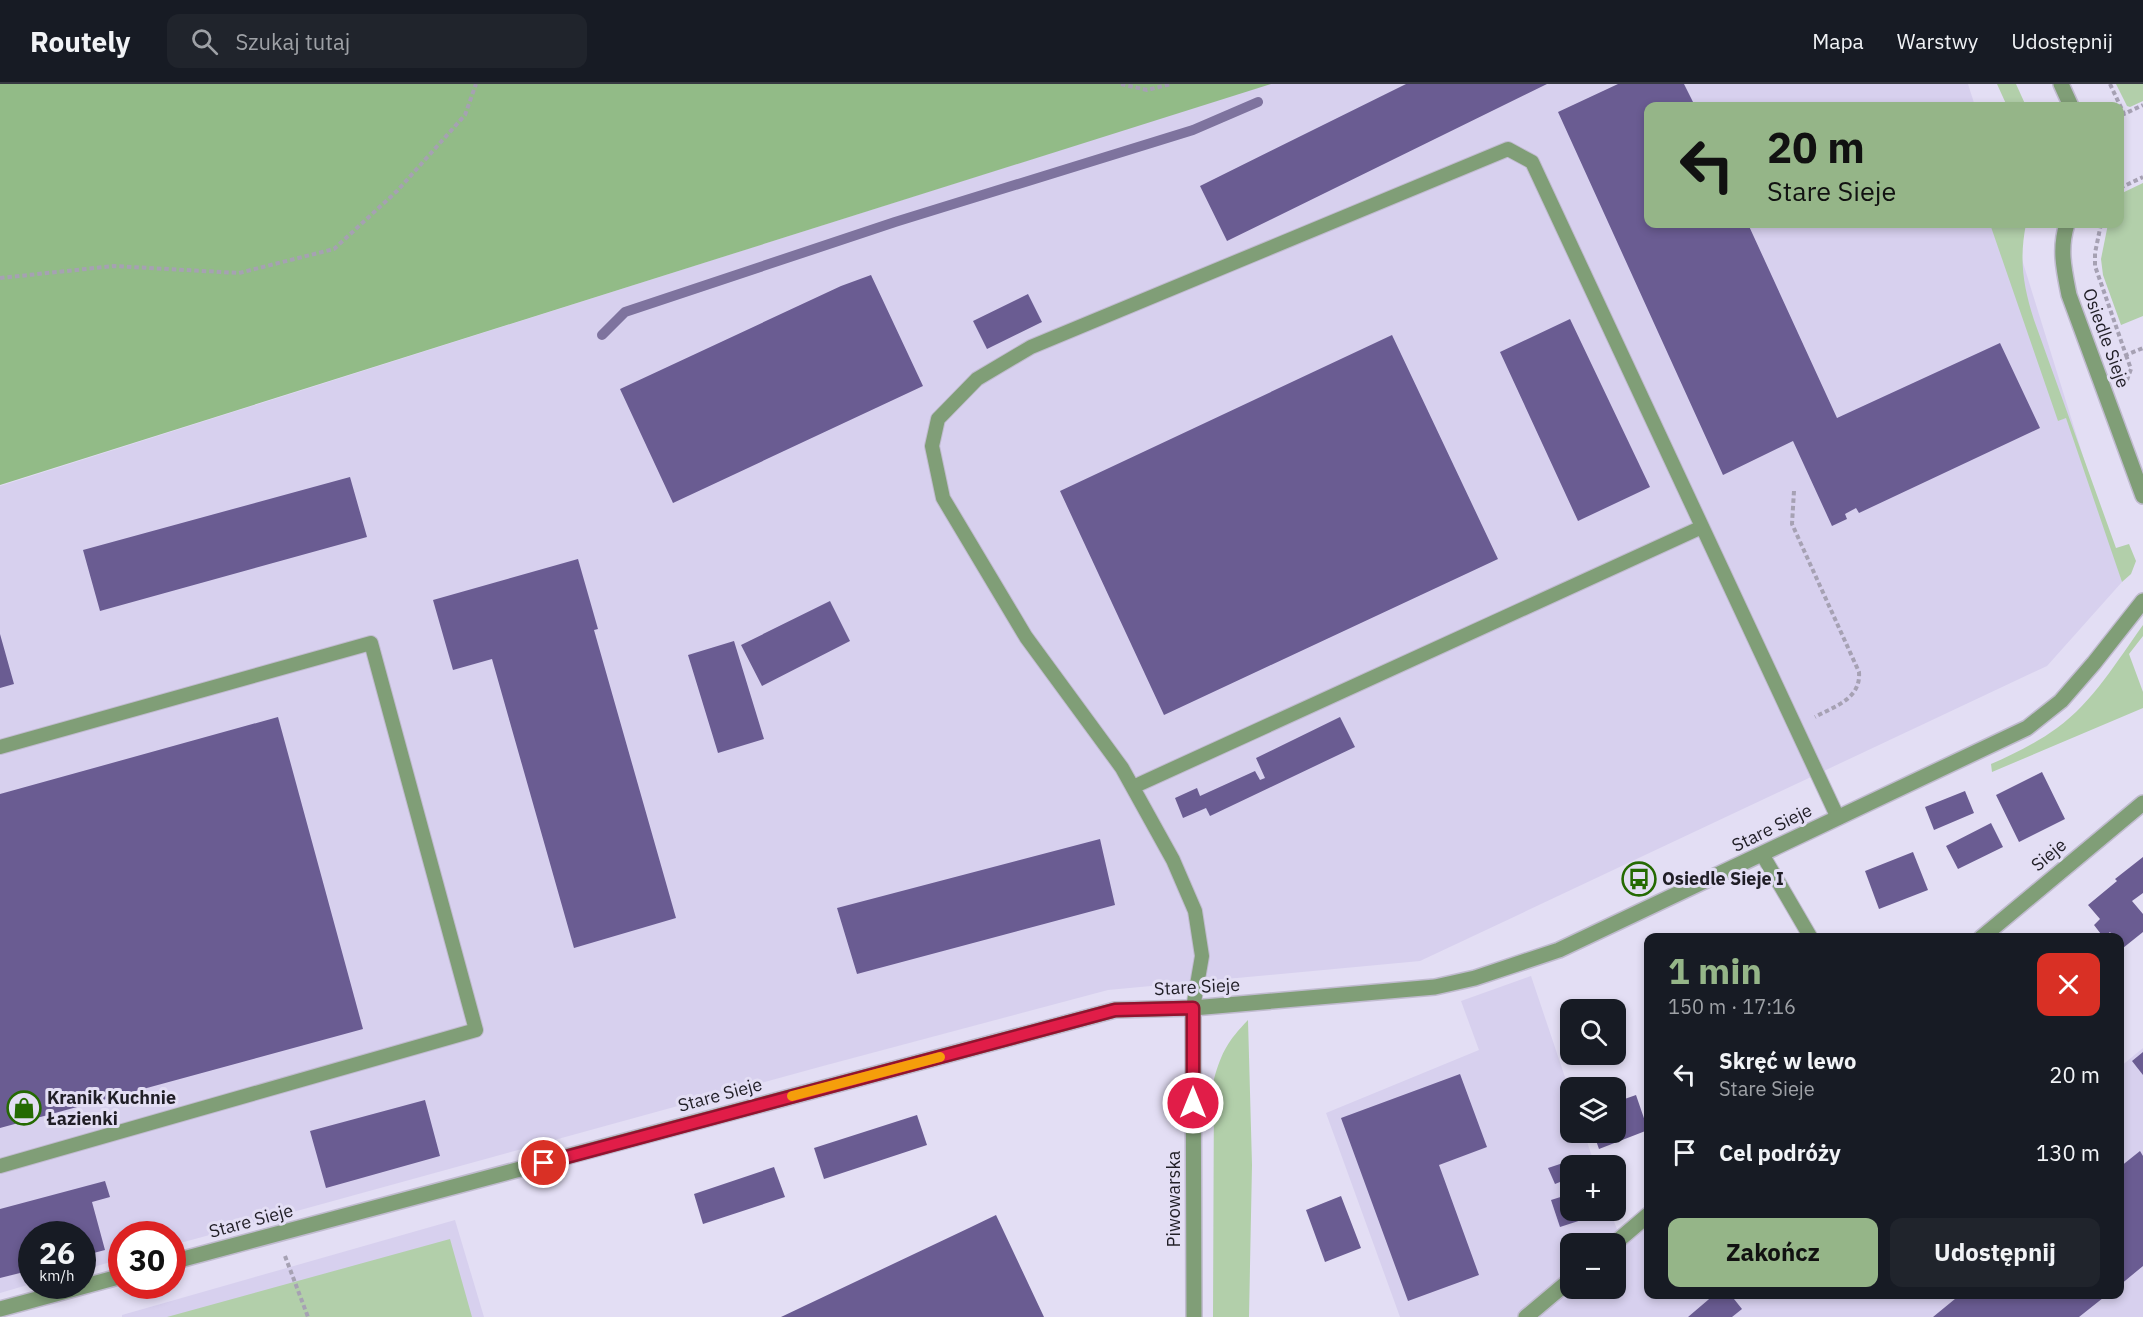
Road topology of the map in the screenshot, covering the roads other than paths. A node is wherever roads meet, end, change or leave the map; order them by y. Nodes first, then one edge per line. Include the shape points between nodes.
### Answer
1 (2061, 84) edge
2 (2069, 102) edge
3 (2066, 228) edge
4 (2143, 496) edge
5 (1702, 527) junction
6 (2143, 600) edge
7 (0, 747) edge
8 (1133, 787) junction
9 (2143, 803) edge
10 (1839, 818) junction
11 (1762, 854) junction
12 (1808, 933) edge
13 (1987, 933) edge
14 (1193, 1008) junction
15 (0, 1166) edge
16 (1644, 1218) edge
17 (1626, 1234) edge
18 (186, 1258) edge
19 (108, 1280) edge
20 (1560, 1288) edge
21 (0, 1309) edge
22 (1194, 1317) edge
23 (1526, 1317) edge

1 - 2 street
3 - 4 street, Osiedle Sieje via 2062,262 2069,295
5 - 8 lane
5 - 8 lane via 1532,162 1508,149 1031,347 977,379 938,419 932,446 943,498 1026,637
5 - 10 lane
6 - 10 street, Stare Sieje via 2061,701 2026,728
7 - 15 lane via 371,643 476,1030
8 - 14 lane via 1196,911 1202,956
9 - 13 street, Sieje
10 - 11 street, Stare Sieje
11 - 12 lane
11 - 14 street, Stare Sieje via 1559,950 1475,978 1435,987
14 - 18 street, Stare Sieje via 1115,1010
14 - 22 street, Piwowarska
16 - 17 street
19 - 21 street
20 - 23 street

